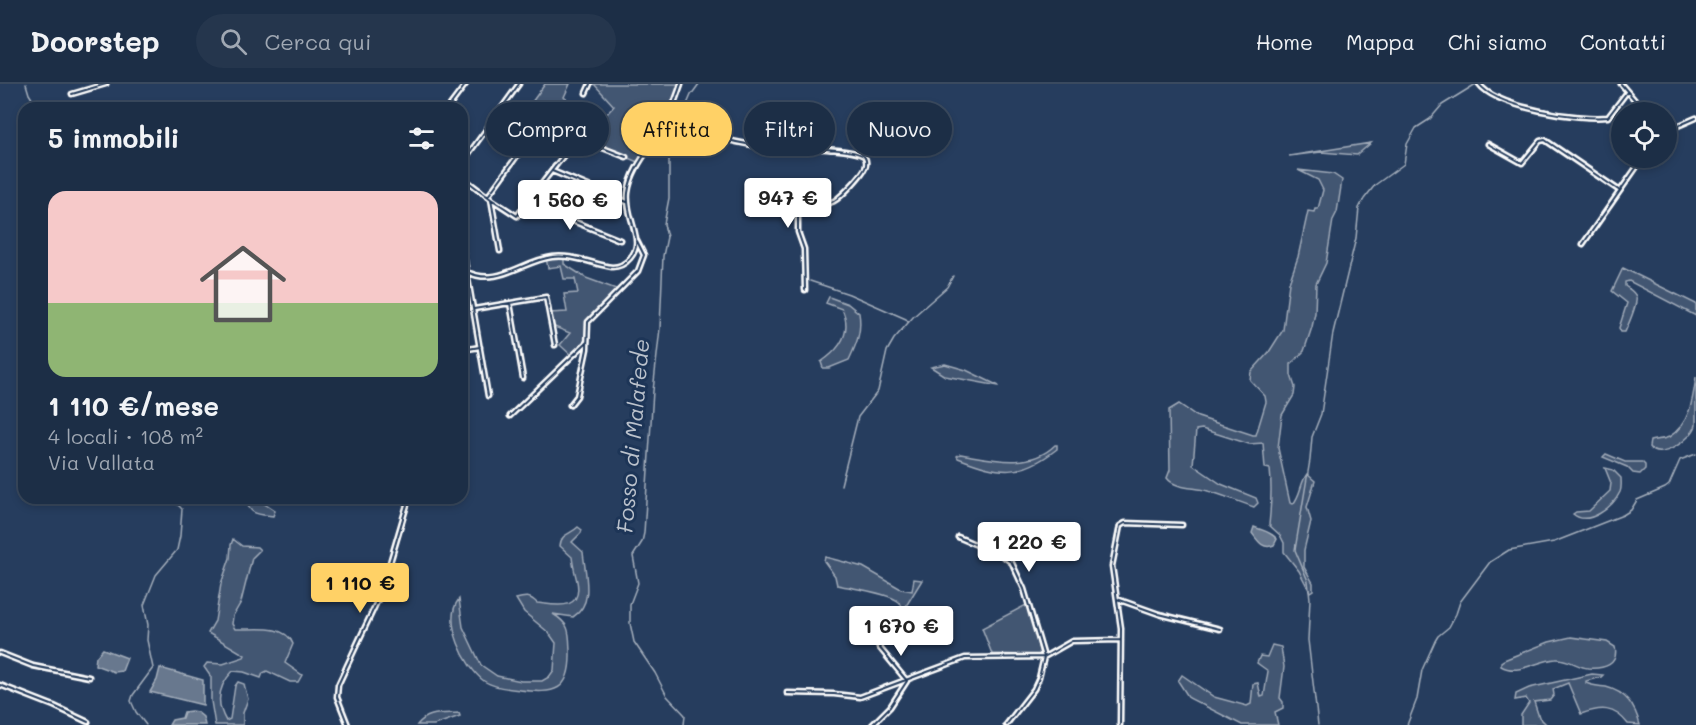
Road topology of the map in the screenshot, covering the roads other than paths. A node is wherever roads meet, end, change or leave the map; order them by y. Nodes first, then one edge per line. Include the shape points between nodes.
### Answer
1 (106, 84) edge
2 (466, 84) edge
3 (519, 84) edge
4 (590, 84) edge
5 (681, 84) edge
6 (1621, 84) edge
7 (1481, 85) edge
8 (1628, 92) junction
9 (586, 93) dead end
10 (72, 94) dead end
11 (452, 102) edge
12 (674, 102) edge
13 (1636, 102) edge
14 (1696, 118) edge
15 (1677, 126) edge
16 (732, 142) edge
17 (1488, 144) dead end
18 (468, 155) edge
19 (517, 156) edge
20 (645, 156) edge
21 (626, 157) dead end
22 (1636, 168) edge
23 (552, 171) junction
24 (468, 181) edge
25 (1620, 191) junction
26 (488, 196) junction
27 (491, 200) junction
28 (528, 203) junction
29 (628, 203) junction
30 (620, 240) dead end
31 (637, 241) junction
32 (1583, 244) dead end
33 (500, 251) dead end
34 (468, 272) edge
35 (468, 277) edge
36 (805, 290) dead end
37 (510, 303) junction
38 (474, 309) junction
39 (587, 342) junction
40 (555, 345) dead end
41 (480, 347) junction
42 (468, 349) edge
43 (524, 378) dead end
44 (488, 396) dead end
45 (570, 405) dead end
46 (510, 416) dead end
47 (407, 504) edge
48 (1182, 525) dead end
49 (958, 537) dead end
50 (1117, 598) junction
51 (1220, 629) dead end
52 (1121, 640) junction
53 (879, 647) dead end
54 (0, 653) edge
55 (1044, 657) junction
56 (89, 677) dead end
57 (908, 681) junction
58 (0, 685) edge
59 (787, 693) dead end
60 (88, 722) dead end
61 (348, 725) edge
62 (872, 725) edge
63 (1006, 725) edge
64 (1120, 725) edge

1 - 10 street
2 - 11 street
3 - 18 street
4 - 9 street
5 - 12 street
6 - 8 street
7 - 8 street via 1492,96 1547,113 1605,118
8 - 13 street
14 - 15 street
16 - 36 street via 852,151 865,158 863,172 835,200 803,208 798,213
17 - 25 street via 1522,163 1544,140
19 - 26 street
20 - 29 street via 633,176
21 - 23 street via 578,137
22 - 25 street
23 - 28 street
23 - 29 street
24 - 26 street
25 - 32 street
26 - 27 street
27 - 28 street via 517,216
27 - 33 street
28 - 30 street
29 - 31 street
31 - 34 street via 631,258 617,267 554,256 500,276 480,277
31 - 39 street via 644,256 640,268 589,321
35 - 38 street
37 - 38 street
37 - 40 street via 546,297
37 - 43 street
38 - 41 street
39 - 45 street via 577,396
39 - 46 street
41 - 42 street
41 - 44 street
47 - 61 street via 381,593 337,687 337,700
48 - 50 street via 1121,524 1112,563
49 - 55 street via 1012,563
50 - 51 street via 1159,614
50 - 52 street
52 - 55 street via 1072,641
52 - 64 street
53 - 57 street
54 - 56 street via 33,666
55 - 57 street via 965,658
55 - 63 street via 1034,688
57 - 59 street via 860,697
57 - 62 street
58 - 60 street

